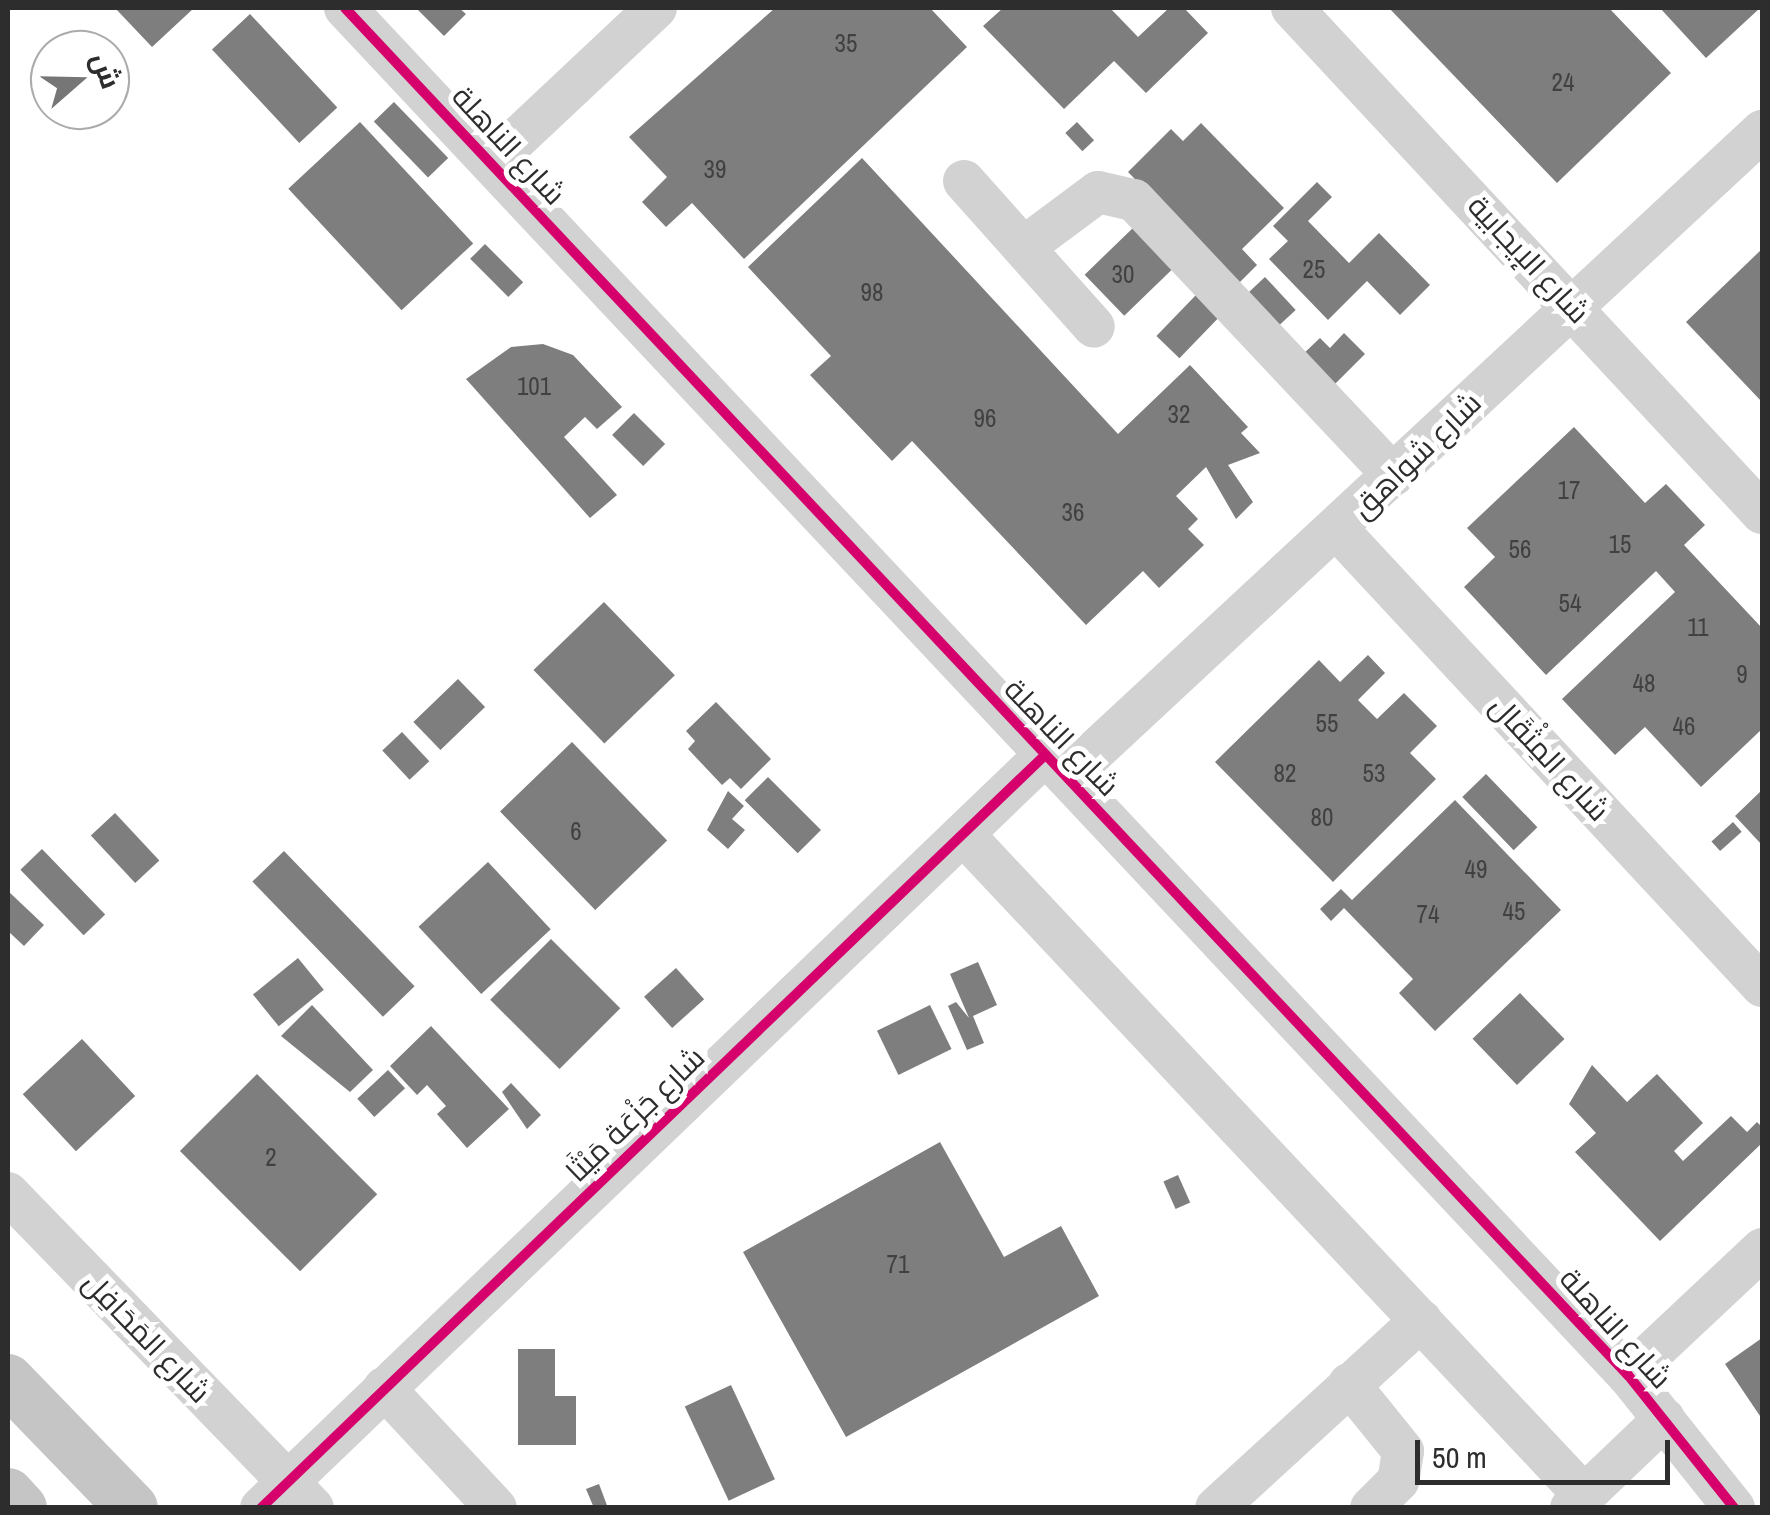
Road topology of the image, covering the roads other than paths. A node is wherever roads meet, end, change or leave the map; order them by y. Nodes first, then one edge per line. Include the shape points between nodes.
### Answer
1 (345, 8) edge
2 (656, 8) edge
3 (1292, 8) edge
4 (1762, 130) edge
5 (492, 162) junction
6 (964, 181) dead end
7 (1024, 246) junction
8 (1574, 306) junction
9 (1094, 327) dead end
10 (1394, 474) junction
11 (1762, 513) edge
12 (1338, 530) junction
13 (1056, 766) junction
14 (963, 834) junction
15 (1762, 986) edge
16 (8, 1193) edge
17 (1762, 1249) edge
18 (1421, 1320) junction
19 (1628, 1375) junction
20 (8, 1380) edge
21 (1349, 1384) junction
22 (384, 1388) junction
23 (1664, 1419) junction
24 (287, 1499) edge
25 (1578, 1501) edge
26 (132, 1508) edge
27 (496, 1508) edge
28 (1216, 1508) edge
29 (1371, 1508) edge
30 (1734, 1508) edge

1 - 5 street, شارع الناهلة
2 - 5 street
3 - 8 street, شارع الإيجابية
4 - 8 street, شارع شواهق
5 - 13 street, شارع الناهلة
6 - 7 street
7 - 9 street
7 - 10 street via 1098,192 1134,200
8 - 10 street, شارع شواهق
8 - 11 street, شارع الإيجابية
10 - 12 street, شارع شواهق
12 - 13 street, شارع شواهق
12 - 15 street, شارع المِثْقَال
13 - 14 street, شارع جَزْعَة مَيْثَا
13 - 19 street, شارع الناهلة
14 - 18 street
14 - 22 street, شارع جَزْعَة مَيْثَا
16 - 24 street, شارع المَحَافِل
17 - 19 street
18 - 21 street
18 - 25 street
19 - 23 street, شارع الناهلة
20 - 26 main road
21 - 28 street
21 - 29 street via 1403,1451 1398,1481
22 - 24 street, شارع جَزْعَة مَيْثَا
22 - 27 street
23 - 25 street
23 - 30 street, شارع الناهلة

